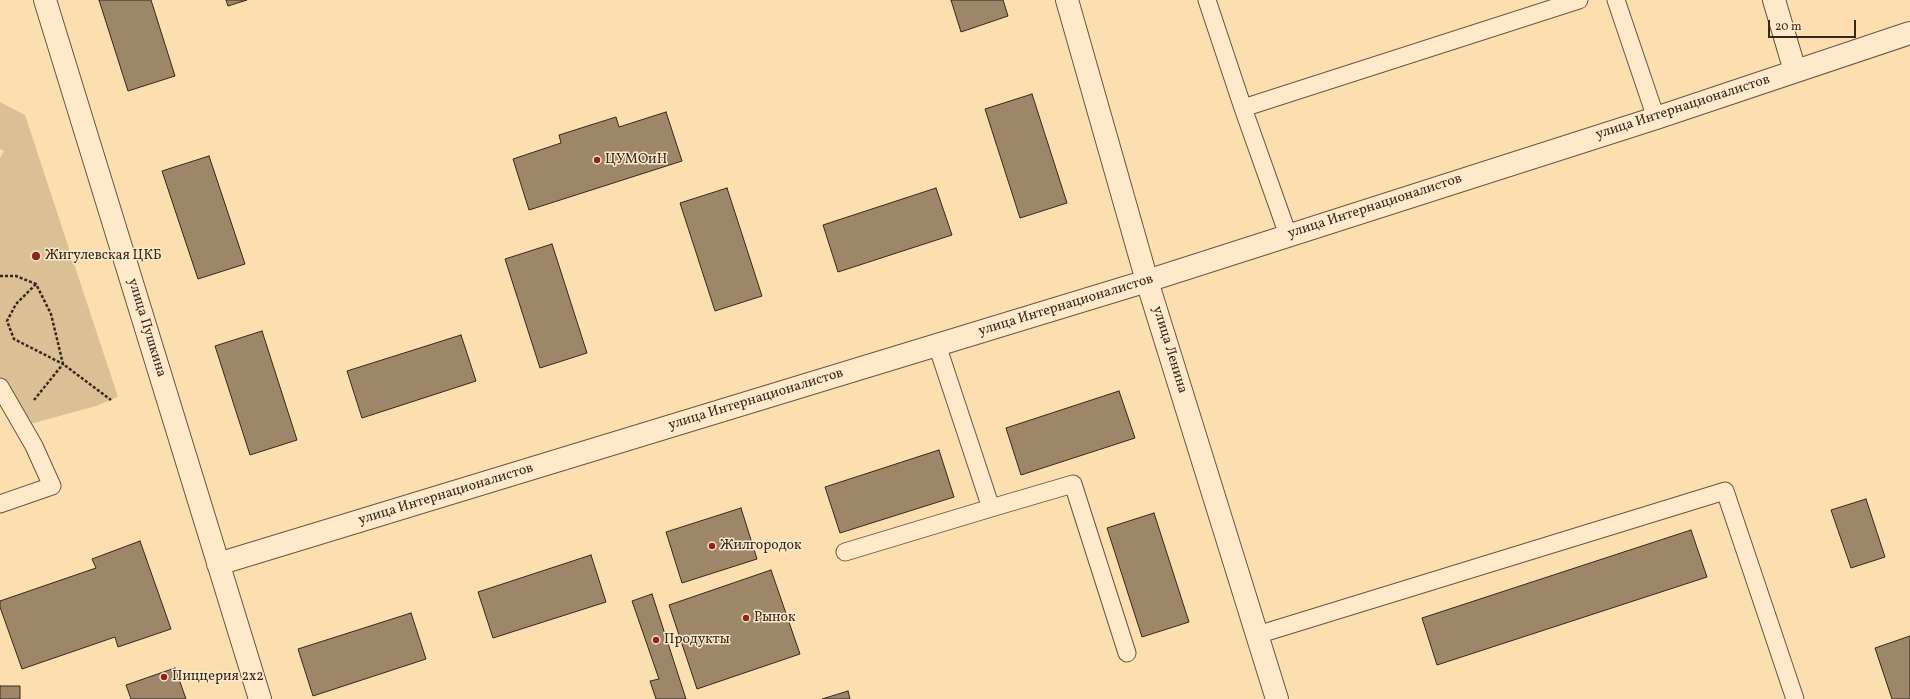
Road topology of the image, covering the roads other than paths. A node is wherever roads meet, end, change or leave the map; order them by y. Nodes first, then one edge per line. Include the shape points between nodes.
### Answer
1 (45, 0) edge
2 (1067, 0) edge
3 (1207, 0) edge
4 (1579, 0) edge
5 (1616, 0) edge
6 (1774, 0) edge
7 (1910, 33) edge
8 (1795, 71) junction
9 (1243, 108) junction
10 (1656, 118) junction
11 (1288, 235) junction
12 (1148, 281) junction
13 (937, 345) junction
14 (0, 386) edge
15 (0, 504) edge
16 (991, 508) junction
17 (846, 552) dead end
18 (218, 564) junction
19 (1257, 635) junction
20 (1127, 653) dead end
21 (260, 699) edge
22 (1277, 699) edge
23 (1795, 699) edge

1 - 18 street, улица Пушкина
2 - 12 street, улица Ленина
3 - 9 lane
4 - 9 lane
5 - 10 lane
6 - 8 street
7 - 8 street, улица Интернационалистов
8 - 10 street, улица Интернационалистов
9 - 11 lane
10 - 11 street, улица Интернационалистов
11 - 12 street, улица Интернационалистов
12 - 13 street, улица Интернационалистов
12 - 19 street, улица Ленина
13 - 16 lane
13 - 18 street, улица Интернационалистов
14 - 15 lane via 34,446 52,486
16 - 17 lane
16 - 20 lane via 1073,484
18 - 21 street, улица Пушкина
19 - 22 street, улица Ленина
19 - 23 lane via 1725,491

